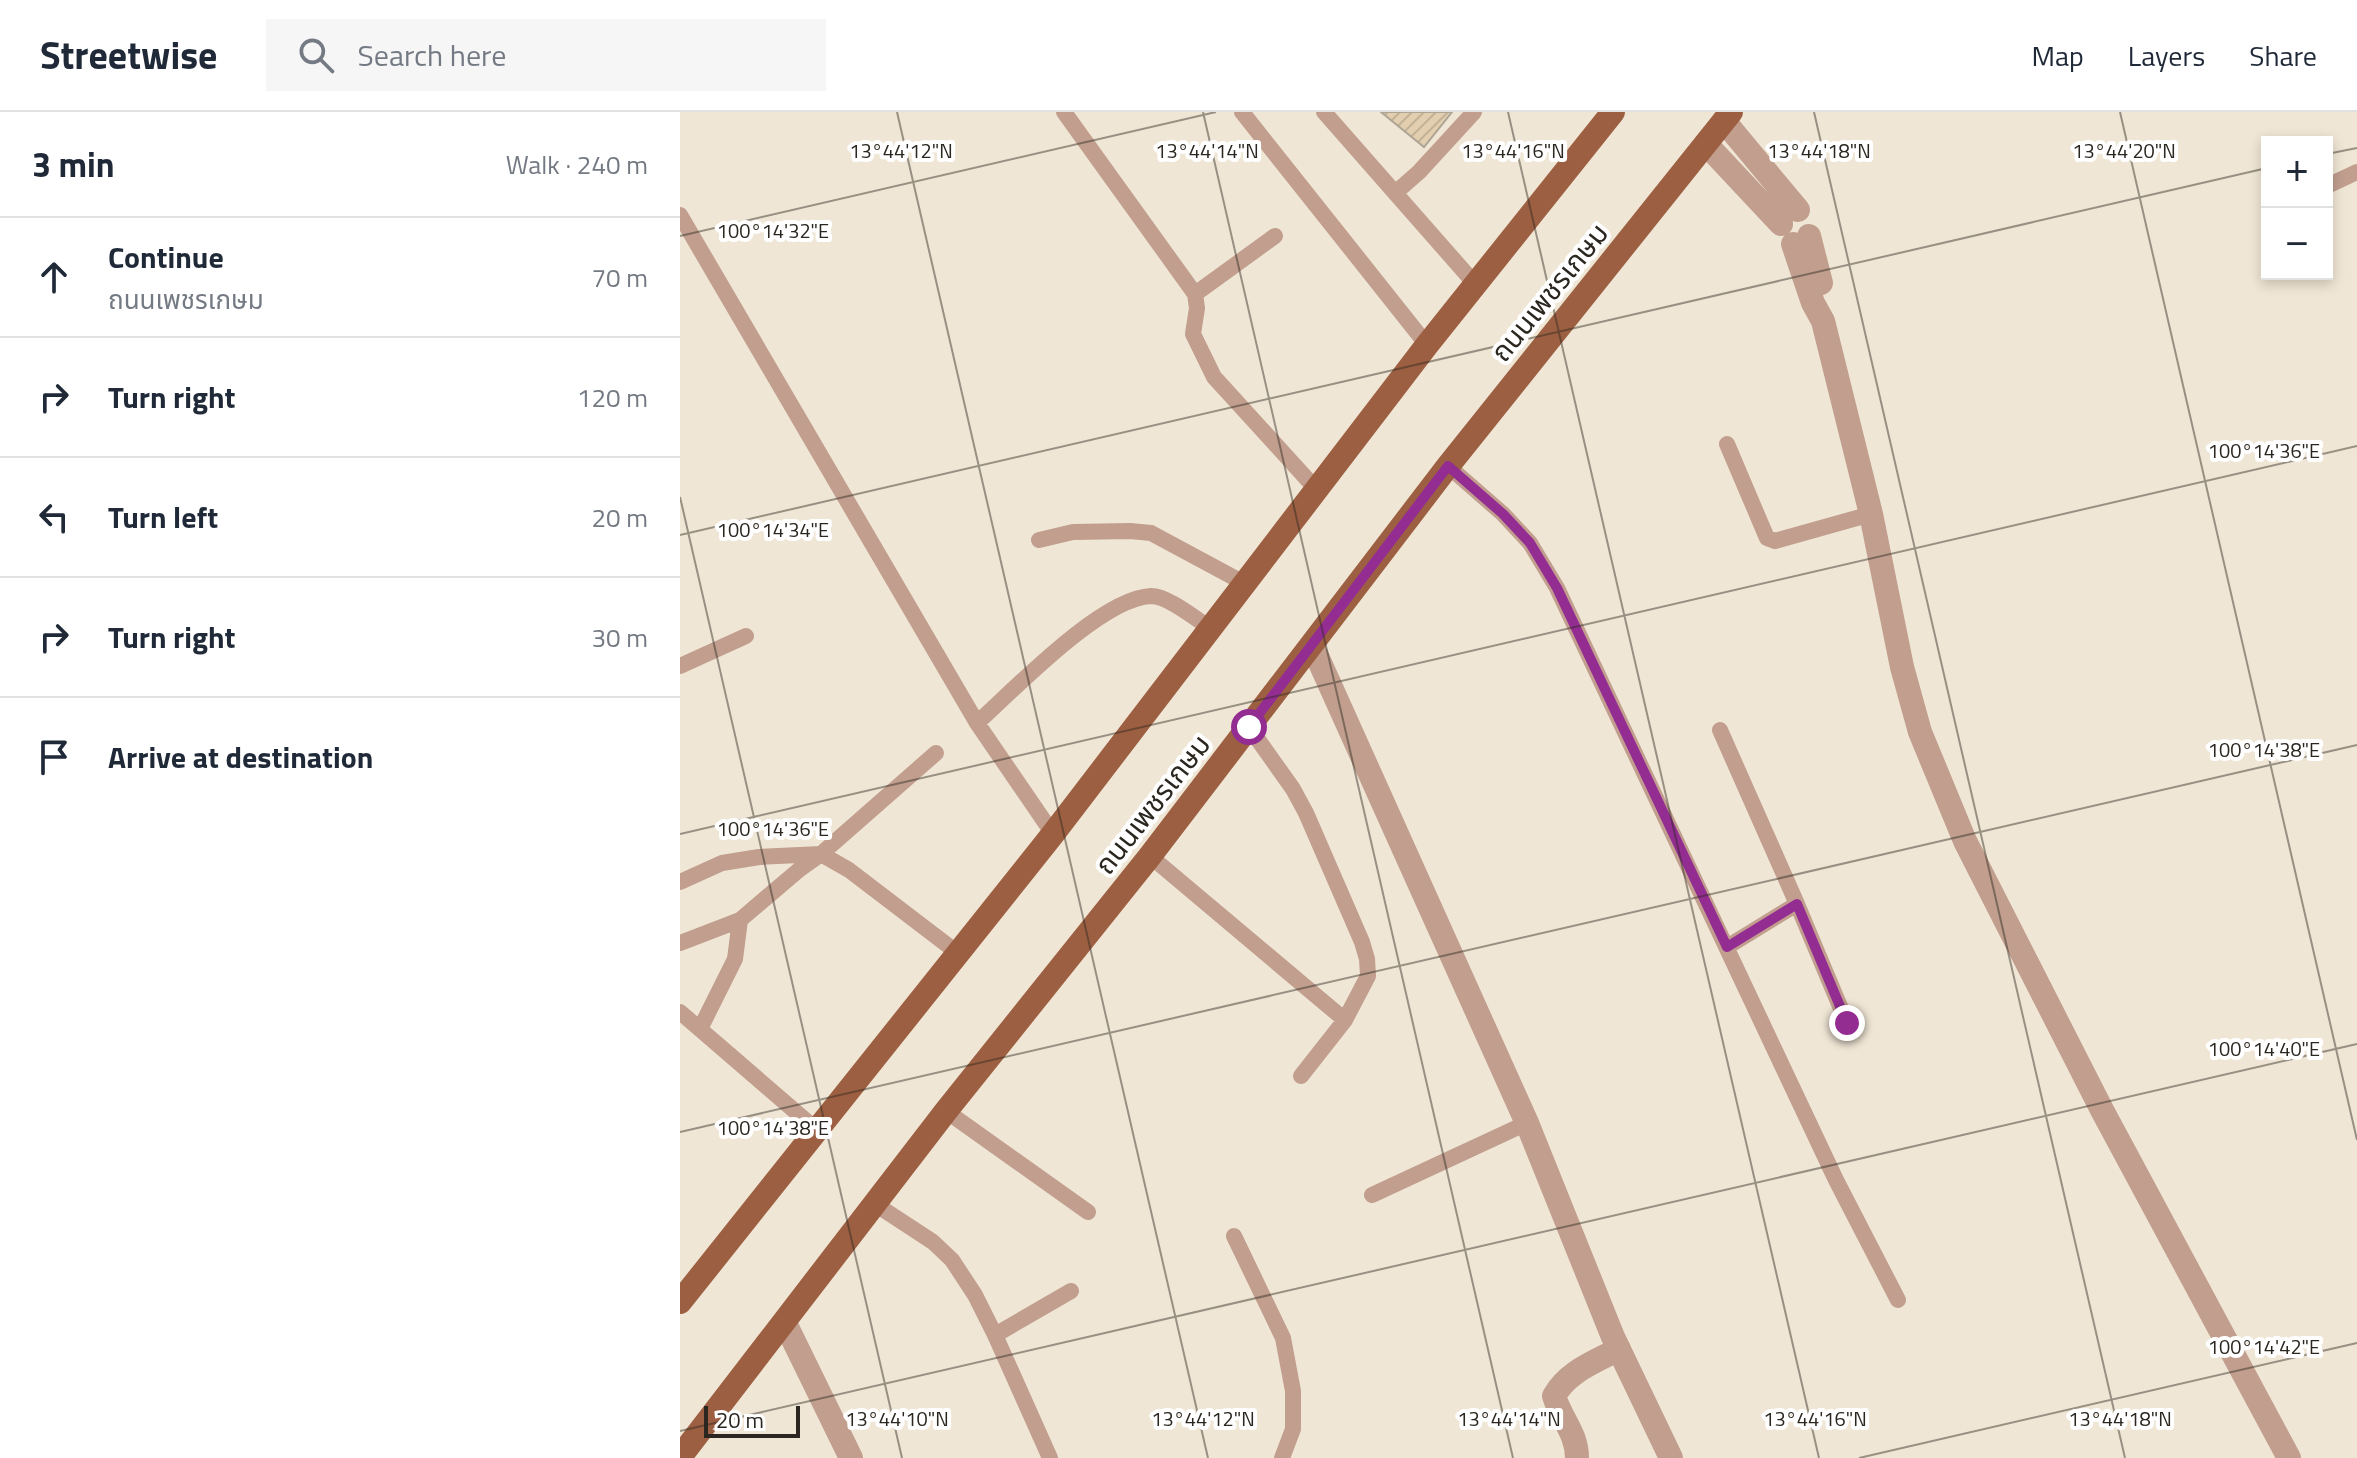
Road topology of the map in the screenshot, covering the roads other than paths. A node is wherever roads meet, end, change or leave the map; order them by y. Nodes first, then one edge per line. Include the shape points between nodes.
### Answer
1 (1064, 112) edge
2 (1242, 112) edge
3 (1324, 112) edge
4 (1474, 112) edge
5 (1613, 112) edge
6 (1728, 116) edge
7 (1706, 144) junction
8 (2357, 172) edge
9 (2333, 183) edge
10 (1395, 193) junction
11 (680, 215) edge
12 (1795, 228) junction
13 (1275, 236) dead end
14 (1476, 285) junction
15 (1195, 294) junction
16 (1427, 345) junction
17 (1727, 444) dead end
18 (1448, 466) junction
19 (1316, 489) junction
20 (1871, 514) junction
21 (1039, 540) dead end
22 (1244, 583) junction
23 (1210, 628) junction
24 (746, 636) dead end
25 (1312, 645) junction
26 (680, 666) edge
27 (977, 723) junction
28 (1249, 727) junction
29 (1720, 730) dead end
30 (936, 753) dead end
31 (1053, 834) junction
32 (821, 854) junction
33 (1150, 856) junction
34 (680, 882) edge
35 (1797, 904) junction
36 (740, 920) junction
37 (680, 943) edge
38 (1727, 947) junction
39 (959, 954) junction
40 (680, 1012) edge
41 (1345, 1020) junction
42 (1847, 1023) dead end
43 (700, 1029) junction
44 (1301, 1076) dead end
45 (946, 1111) junction
46 (1527, 1123) junction
47 (818, 1131) junction
48 (1372, 1195) dead end
49 (875, 1204) junction
50 (1088, 1212) dead end
51 (1234, 1236) dead end
52 (1071, 1291) dead end
53 (1898, 1300) dead end
54 (680, 1302) edge
55 (785, 1323) junction
56 (995, 1335) junction
57 (1619, 1349) junction
58 (680, 1457) edge
59 (851, 1458) edge
60 (1050, 1458) edge
61 (1282, 1458) edge
62 (1577, 1458) edge
63 (1671, 1458) edge
64 (2289, 1458) edge

1 - 15 lane
2 - 16 lane
3 - 10 lane
4 - 10 lane
5 - 14 main road
6 - 7 main road, ถนนเพชรเกษม
6 - 12 street
7 - 12 street
7 - 18 main road, ถนนเพชรเกษม
8 - 9 lane
10 - 14 lane
11 - 27 lane
12 - 20 street
13 - 15 lane
14 - 16 main road
15 - 19 lane via 1193,334 1214,377
16 - 19 main road
17 - 20 lane via 1767,538 1775,541
18 - 25 main road, ถนนเพชรเกษม
18 - 38 lane via 1530,543 1557,588
19 - 22 main road
20 - 64 street via 1920,732 1965,841
21 - 22 lane via 1073,532 1151,533
22 - 23 main road
23 - 27 lane via 1165,599 1151,596 1124,602 1060,647
23 - 31 main road
24 - 26 lane
25 - 28 main road, ถนนเพชรเกษม
25 - 46 street
27 - 31 lane
28 - 33 main road, ถนนเพชรเกษม
28 - 41 lane via 1306,813 1362,942 1368,976
29 - 35 lane
30 - 32 lane
31 - 39 main road
32 - 34 lane via 722,863
32 - 36 lane
32 - 39 lane
33 - 41 lane
33 - 45 main road, ถนนเพชรเกษม
35 - 38 lane
35 - 42 lane
36 - 37 lane
36 - 43 lane via 735,959
38 - 53 lane
39 - 47 main road
40 - 43 lane
41 - 44 lane
43 - 47 lane
45 - 49 main road, ถนนเพชรเกษม
45 - 50 lane
46 - 48 lane
46 - 57 street
47 - 54 main road
49 - 55 main road, ถนนเพชรเกษม
49 - 56 lane via 952,1260
51 - 61 lane via 1283,1338 1293,1391 1293,1429
52 - 56 lane
55 - 58 main road, ถนนเพชรเกษม
55 - 59 street
56 - 60 lane
57 - 62 street via 1574,1373 1554,1396 1577,1445
57 - 63 street

